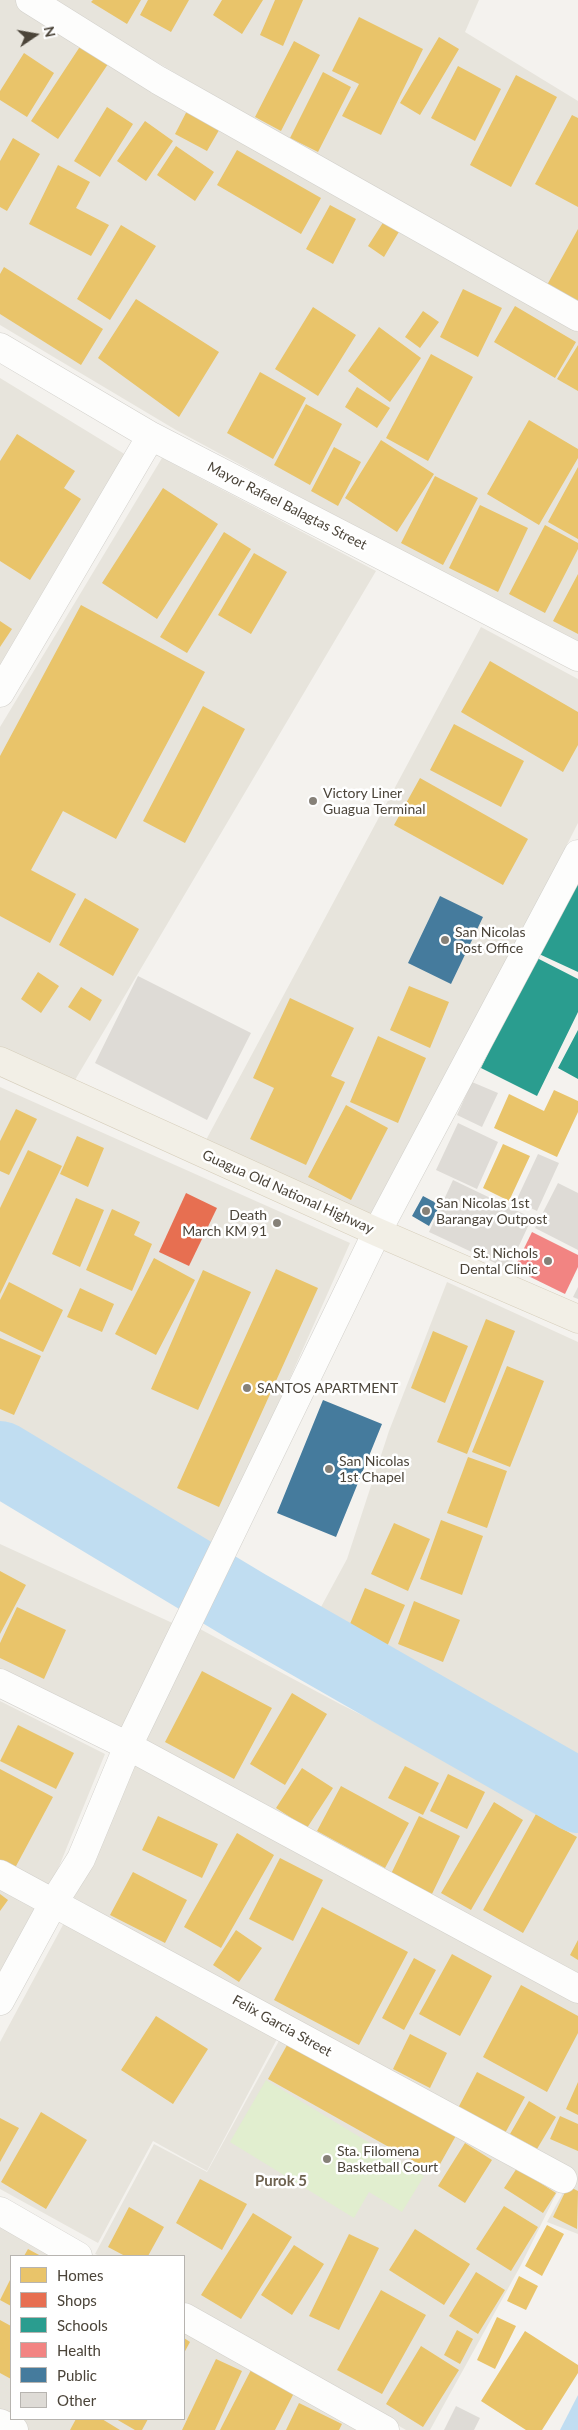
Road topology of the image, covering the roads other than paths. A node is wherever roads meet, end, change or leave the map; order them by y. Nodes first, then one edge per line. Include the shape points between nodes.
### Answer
1 (30, 0) edge
2 (578, 317) edge
3 (0, 346) edge
4 (151, 436) junction
5 (578, 657) edge
6 (0, 693) edge
7 (578, 854) edge
8 (0, 1061) edge
9 (377, 1232) junction
10 (578, 1319) edge
11 (0, 1683) edge
12 (128, 1746) junction
13 (0, 1874) edge
14 (54, 1902) junction
15 (578, 1989) edge
16 (0, 2001) edge
17 (563, 2179) dead end
18 (0, 2212) edge
19 (76, 2255) edge
20 (185, 2318) edge
21 (0, 2423) edge
22 (14, 2430) edge
23 (385, 2430) edge

1 - 2 street via 158,80
3 - 4 street, Mayor Rafael Balagtas Street
4 - 5 street, Mayor Rafael Balagtas Street
4 - 6 street
7 - 9 street
8 - 9 main road, Guagua Old National Highway
9 - 10 main road, Guagua Old National Highway
9 - 12 street
11 - 12 street
12 - 14 street via 81,1860
12 - 15 street
13 - 14 street, Felix Garcia Street
14 - 16 street
14 - 17 street, Felix Garcia Street
18 - 19 street
20 - 23 street
21 - 22 street

